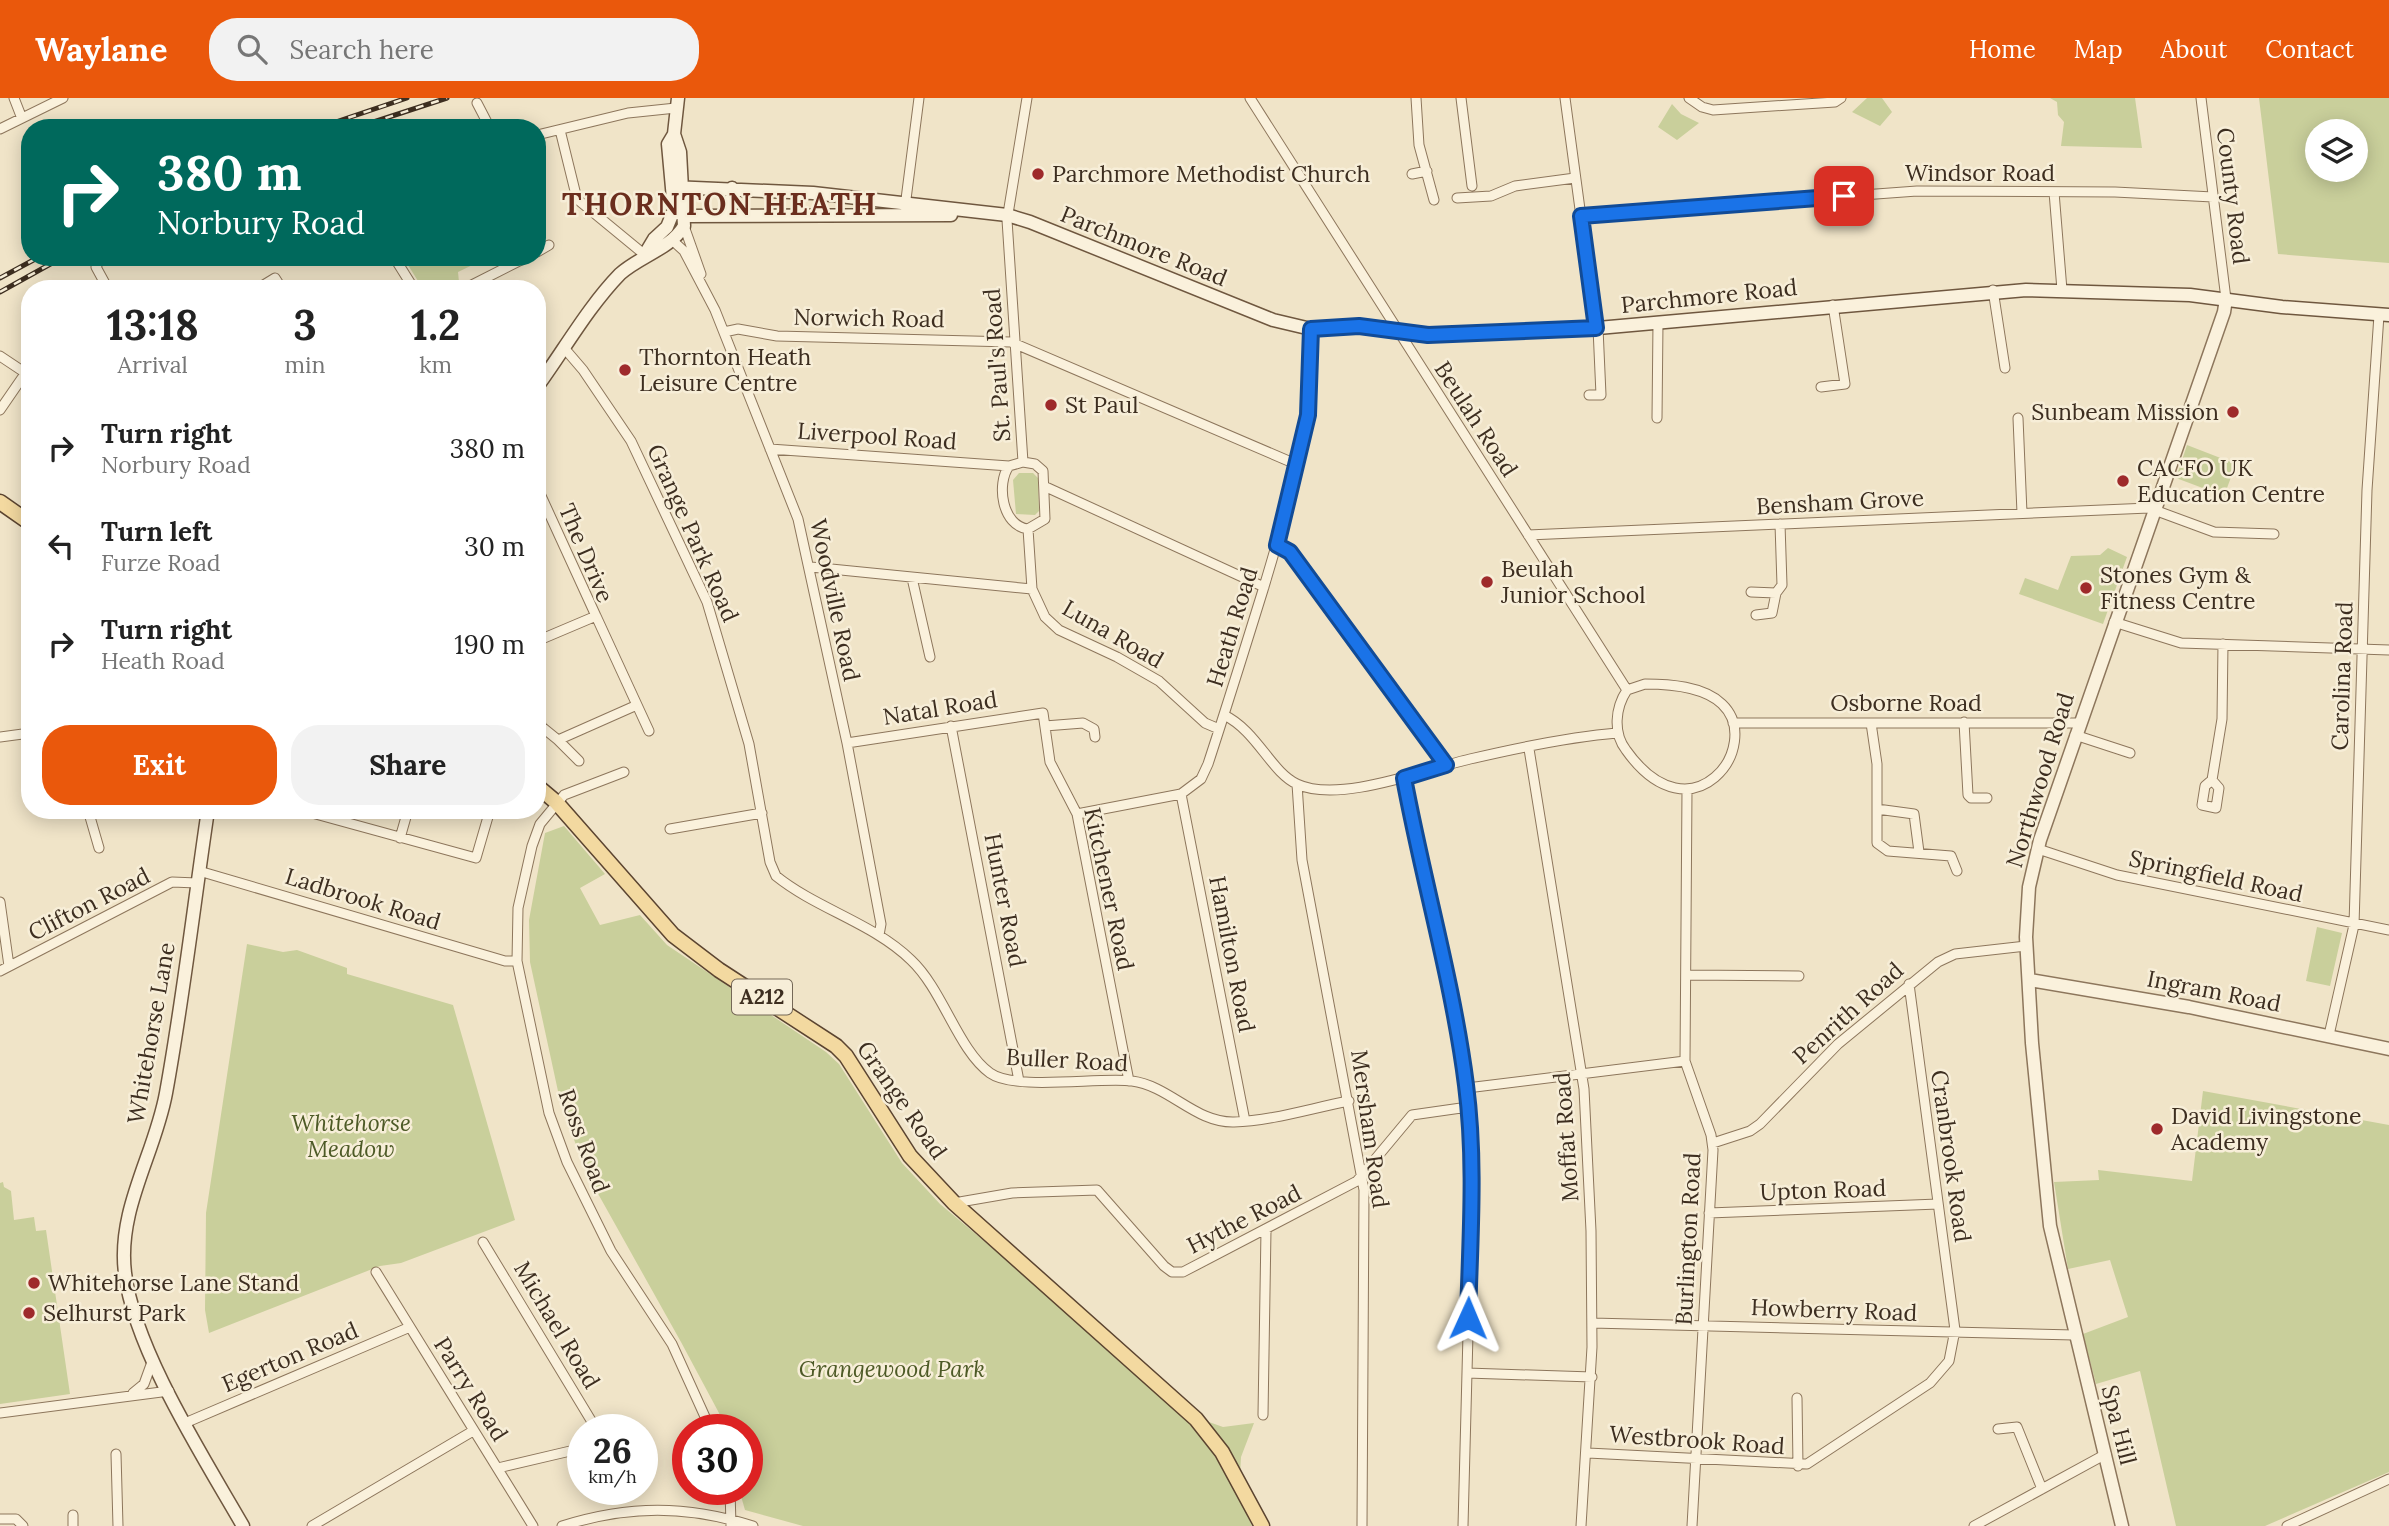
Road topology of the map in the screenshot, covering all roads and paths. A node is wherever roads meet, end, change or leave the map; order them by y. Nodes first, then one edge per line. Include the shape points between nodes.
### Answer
1 (14, 98) edge
2 (63, 98) edge
3 (919, 98) edge
4 (1027, 98) edge
5 (1250, 98) edge
6 (1416, 98) edge
7 (1461, 98) edge
8 (1565, 98) edge
9 (1689, 98) edge
10 (1841, 98) edge
11 (2201, 98) edge
12 (477, 103) dead end
13 (677, 103) edge
14 (21, 116) junction
15 (485, 119) edge
16 (0, 129) edge
17 (560, 130) junction
18 (546, 133) edge
19 (1426, 171) junction
20 (1412, 174) dead end
21 (1575, 178) junction
22 (1472, 186) dead end
23 (677, 187) junction
24 (732, 188) junction
25 (2054, 192) junction
26 (2213, 197) junction
27 (1457, 198) dead end
28 (1434, 200) dead end
29 (905, 209) junction
30 (730, 215) junction
31 (1007, 215) junction
32 (1581, 216) junction
33 (681, 217) junction
34 (672, 240) junction
35 (550, 245) dead end
36 (546, 247) edge
37 (645, 255) junction
38 (509, 266) edge
39 (482, 280) edge
40 (704, 286) junction
41 (1993, 290) junction
42 (2062, 290) junction
43 (2226, 299) junction
44 (1833, 305) junction
45 (2384, 315) edge
46 (1658, 323) junction
47 (1597, 328) junction
48 (1311, 329) junction
49 (1397, 331) junction
50 (724, 332) junction
51 (1015, 344) junction
52 (565, 349) junction
53 (0, 356) edge
54 (2004, 368) dead end
55 (21, 370) edge
56 (546, 375) edge
57 (21, 380) edge
58 (1821, 387) dead end
59 (1589, 395) dead end
60 (0, 411) edge
61 (1657, 418) dead end
62 (2018, 418) dead end
63 (770, 449) junction
64 (1023, 463) junction
65 (1298, 465) junction
66 (1009, 466) junction
67 (1046, 487) junction
68 (0, 502) edge
69 (546, 507) edge
70 (2153, 511) junction
71 (2022, 513) junction
72 (21, 517) edge
73 (1780, 524) junction
74 (1028, 528) junction
75 (2274, 534) dead end
76 (1528, 535) junction
77 (1277, 545) junction
78 (811, 567) junction
79 (912, 578) junction
80 (1264, 587) junction
81 (1032, 589) junction
82 (1751, 592) dead end
83 (1776, 593) junction
84 (596, 615) junction
85 (1756, 615) dead end
86 (2114, 622) junction
87 (546, 637) edge
88 (2224, 644) junction
89 (2361, 649) junction
90 (2389, 650) edge
91 (930, 657) dead end
92 (1627, 690) junction
93 (637, 705) junction
94 (1039, 712) joint
95 (1224, 715) junction
96 (1964, 722) junction
97 (1733, 723) junction
98 (1871, 723) junction
99 (951, 726) junction
100 (1045, 726) junction
101 (1219, 729) junction
102 (2077, 729) junction
103 (546, 730) edge
104 (649, 732) dead end
105 (1617, 733) junction
106 (21, 734) edge
107 (0, 737) edge
108 (1095, 737) dead end
109 (558, 740) junction
110 (847, 743) junction
111 (1529, 749) junction
112 (2130, 753) dead end
113 (579, 761) dead end
114 (1446, 765) junction
115 (624, 772) dead end
116 (1404, 778) junction
117 (2212, 780) dead end
118 (1297, 784) junction
119 (1687, 790) junction
120 (546, 794) edge
121 (1181, 794) junction
122 (1987, 798) dead end
123 (555, 802) junction
124 (1877, 809) junction
125 (762, 813) junction
126 (1077, 814) junction
127 (546, 815) edge
128 (91, 819) edge
129 (206, 819) edge
130 (342, 819) edge
131 (405, 819) edge
132 (488, 819) edge
133 (543, 819) edge
134 (670, 829) dead end
135 (400, 838) junction
136 (99, 848) dead end
137 (2038, 849) junction
138 (1919, 852) junction
139 (1957, 871) dead end
140 (774, 874) joint
141 (198, 877) junction
142 (0, 902) edge
143 (2354, 925) junction
144 (2389, 930) edge
145 (879, 935) junction
146 (2026, 946) junction
147 (517, 961) junction
148 (4, 969) edge
149 (1686, 975) junction
150 (1799, 976) dead end
151 (2030, 980) junction
152 (1909, 984) junction
153 (2329, 1035) junction
154 (2389, 1049) edge
155 (1685, 1062) junction
156 (1582, 1074) junction
157 (1019, 1081) junction
158 (1129, 1081) junction
159 (1467, 1088) junction
160 (1349, 1101) junction
161 (1468, 1107) junction
162 (1245, 1121) junction
163 (1713, 1143) junction
164 (1362, 1177) junction
165 (954, 1203) junction
166 (1938, 1204) junction
167 (1709, 1213) junction
168 (1266, 1230) junction
169 (483, 1242) dead end
170 (376, 1272) dead end
171 (1592, 1323) junction
172 (1703, 1325) junction
173 (410, 1327) junction
174 (1955, 1333) junction
175 (2074, 1335) junction
176 (152, 1359) junction
177 (1467, 1373) junction
178 (1592, 1377) junction
179 (169, 1391) junction
180 (131, 1394) junction
181 (1797, 1398) dead end
182 (0, 1413) edge
183 (587, 1414) edge
184 (704, 1414) edge
185 (1263, 1415) dead end
186 (185, 1423) junction
187 (1998, 1429) dead end
188 (473, 1431) junction
189 (567, 1452) edge
190 (1588, 1453) junction
191 (116, 1454) dead end
192 (2105, 1454) junction
193 (1695, 1459) junction
194 (1798, 1466) junction
195 (498, 1468) junction
196 (2389, 1479) edge
197 (2042, 1489) junction
198 (730, 1505) edge
199 (73, 1515) dead end
200 (0, 1519) edge
201 (731, 1523) edge
202 (23, 1526) edge
203 (73, 1526) edge
204 (118, 1526) edge
205 (243, 1526) edge
206 (312, 1526) edge
207 (533, 1526) edge
208 (562, 1526) edge
209 (753, 1526) edge
210 (1262, 1526) edge
211 (1362, 1526) edge
212 (1463, 1526) edge
213 (1581, 1526) edge
214 (1692, 1526) edge
215 (1974, 1526) edge
216 (2123, 1526) edge
217 (2287, 1526) edge

1 - 14 street
2 - 14 street
3 - 29 street
4 - 31 street, St. Paul's Road
5 - 49 street, Beulah Road
6 - 19 street
7 - 22 street
8 - 21 street
9 - 10 street via 1713,110
11 - 26 street, County Road
12 - 15 street
13 - 17 street
13 - 23 main road via 674,134 668,144
14 - 16 street
17 - 18 street
17 - 37 street via 577,199
19 - 20 street
19 - 28 street
21 - 27 street via 1515,186 1491,196
21 - 32 street
23 - 24 main road, Parchmore Road
23 - 33 main road
24 - 29 main road, Parchmore Road
24 - 30 main road
25 - 26 street, Windsor Road
25 - 32 street, Windsor Road via 1917,191
25 - 42 street
26 - 43 street, County Road
29 - 30 main road, Parchmore Road
29 - 31 main road, Parchmore Road
30 - 33 main road, Parchmore Road
31 - 48 main road, Parchmore Road via 1273,320
31 - 51 street, St. Paul's Road
32 - 47 street
33 - 34 main road
33 - 37 main road via 654,239
33 - 40 street, Woodville Road
34 - 37 main road
34 - 40 street, Woodville Road via 684,251
35 - 36 street
37 - 52 main road via 611,284
38 - 39 street
40 - 50 street, Woodville Road
41 - 42 main road, Parchmore Road
41 - 44 main road, Parchmore Road
41 - 54 street
42 - 43 main road, Parchmore Road
43 - 45 main road, Parchmore Road
43 - 70 main road, Northwood Road
44 - 46 main road, Parchmore Road
44 - 58 street via 1845,384
45 - 89 street, Carolina Road via 2370,421
46 - 47 main road, Parchmore Road
46 - 61 street
47 - 49 main road, Parchmore Road via 1428,335
47 - 59 street via 1601,395
48 - 49 main road, Parchmore Road via 1359,326
48 - 65 street, Heath Road via 1308,415
49 - 76 street, Beulah Road
50 - 51 street, Norwich Road via 738,329 777,336 946,338
50 - 63 street, Woodville Road
51 - 64 street, St. Paul's Road
51 - 65 street, Norwich Road
52 - 56 main road
52 - 125 street, Grange Park Road via 631,441 707,602 749,744
53 - 55 street
57 - 60 street
62 - 71 street
63 - 66 street, Liverpool Road
63 - 78 street, Woodville Road via 793,504
64 - 66 street, Liverpool Road
64 - 67 street, St. Paul's Road via 1035,464 1043,471
65 - 77 street, Heath Road
66 - 74 street, St. Paul's Road via 1004,483 1007,516 1017,526
67 - 74 street via 1045,519
67 - 80 street
68 - 72 main road
69 - 84 street, The Drive
70 - 71 street, Bensham Grove
70 - 75 street, Bensham Grove via 2214,532
70 - 86 main road, Northwood Road
71 - 73 street, Bensham Grove
73 - 76 street, Bensham Grove
73 - 83 street via 1782,586
74 - 81 street
76 - 92 street, Beulah Road
77 - 80 street, Heath Road
77 - 114 street via 1290,552
78 - 79 street
78 - 110 street, Woodville Road
79 - 81 street
79 - 91 street
80 - 95 street, Heath Road
81 - 101 street, Luna Road via 1039,609 1059,630 1145,672 1205,723
82 - 83 street
83 - 85 street via 1772,613
84 - 87 street, The Drive
84 - 93 street
86 - 88 street via 2171,642
86 - 102 main road, Northwood Road
88 - 89 street
88 - 117 street via 2222,719
89 - 90 street
89 - 143 street, Carolina Road
92 - 97 street via 1656,684 1704,693 1721,703
92 - 105 street
93 - 104 street
93 - 109 street
94 - 99 street, Natal Road
94 - 100 street, Kitchener Road
95 - 101 street, Heath Road
95 - 118 street via 1245,728
96 - 98 street, Osborne Road
96 - 102 street, Osborne Road
96 - 122 street via 1968,795
97 - 98 street, Osborne Road
97 - 119 street via 1726,766 1709,782
98 - 124 street
99 - 110 street, Natal Road
99 - 157 street, Hunter Road
100 - 108 street via 1085,723 1094,729
100 - 126 street, Kitchener Road via 1049,762
101 - 121 street, Heath Road via 1201,779
102 - 112 street, Osborne Road
102 - 137 main road, Northwood Road
103 - 109 street
105 - 111 street
105 - 119 street via 1646,774 1666,786
106 - 107 street
109 - 113 street
110 - 145 street, Woodville Road via 881,924
111 - 114 street
111 - 156 street, Moffat Road
114 - 116 street
115 - 123 street
116 - 118 street via 1346,788
116 - 159 street
118 - 160 street, Mersham Road via 1300,847
119 - 149 street, Burlington Road
120 - 123 main road, Grange Road / A212
121 - 126 street
121 - 162 street, Hamilton Road
123 - 127 street, Ross Road
123 - 165 main road, Grange Road / A212 via 673,935 846,1056 910,1156
124 - 138 street via 1914,814
124 - 138 street via 1880,847
125 - 134 street
125 - 140 street, Grange Park Road
126 - 158 street, Kitchener Road
128 - 136 street
129 - 141 main road, Whitehorse Lane
130 - 135 street
131 - 135 street
132 - 135 street via 478,856
133 - 147 street, Ross Road via 532,846 519,908
137 - 143 street, Springfield Road via 2117,874
137 - 146 main road, Northwood Road via 2029,887
138 - 139 street via 1951,856
140 - 145 street, Buller Road
141 - 147 street, Ladbrook Road
141 - 148 street, Clifton Road via 172,882
141 - 176 main road, Whitehorse Lane via 166,1096 127,1217 123,1245 129,1295
142 - 148 street
143 - 144 street, Springfield Road
143 - 153 street, Carolina Road
145 - 157 street, Buller Road via 923,973 983,1067 998,1077
146 - 151 main road, Northwood Road
146 - 152 street, Penrith Road via 1948,956
147 - 184 street, Ross Road via 550,1113 567,1162 611,1251 672,1344
149 - 150 street
149 - 155 street, Burlington Road
151 - 153 main road, Ingram Road
151 - 175 main road, Northwood Road via 2049,1219
152 - 163 street, Penrith Road via 1838,1044 1760,1124
152 - 166 street, Cranbrook Road
153 - 154 main road, Ingram Road
155 - 156 street
155 - 163 street, Burlington Road
156 - 159 street
156 - 171 street, Moffat Road via 1590,1184
157 - 158 street, Buller Road
158 - 162 street, Buller Road via 1163,1090 1210,1118
159 - 161 street
160 - 162 street, Buller Road
160 - 164 street, Mersham Road
161 - 164 street, Hythe Road via 1412,1115
161 - 177 street via 1472,1180
163 - 167 street, Burlington Road
164 - 168 street, Hythe Road
164 - 211 street, Mersham Road
165 - 168 street, Hythe Road via 1012,1193 1097,1190 1172,1272 1183,1272
165 - 210 main road, Grange Road / A212 via 1196,1419 1222,1452
166 - 167 street, Upton Road
166 - 174 street, Cranbrook Road
167 - 172 street, Burlington Road
168 - 185 street
169 - 183 street, Michael Road
170 - 173 street, Parry Road
171 - 172 street, Howberry Road
171 - 178 street, Moffat Road
172 - 174 street, Howberry Road
172 - 193 street, Burlington Road
173 - 186 street, Egerton Road
173 - 188 street, Parry Road
174 - 175 street, Howberry Road
174 - 194 street, Westbrook Road via 1949,1361 1930,1383
175 - 192 main road, Spa Hill
176 - 179 main road, Whitehorse Lane
176 - 180 street via 144,1384
177 - 178 street
177 - 212 street
178 - 190 street, Moffat Road
179 - 180 street
179 - 186 main road, Whitehorse Lane
180 - 182 street
181 - 194 street
186 - 205 main road, Whitehorse Lane
187 - 197 street via 2017,1427
188 - 195 street, Parry Road
188 - 206 street
189 - 195 street
190 - 193 street, Westbrook Road
190 - 213 street, Moffat Road
191 - 204 street
192 - 197 street
192 - 216 main road, Spa Hill
193 - 194 street, Westbrook Road
193 - 214 street, Burlington Road
195 - 207 street, Parry Road
196 - 217 street
197 - 215 street
198 - 201 street
199 - 203 street
200 - 202 street via 16,1519
201 - 208 street via 700,1511 630,1511
201 - 209 street

